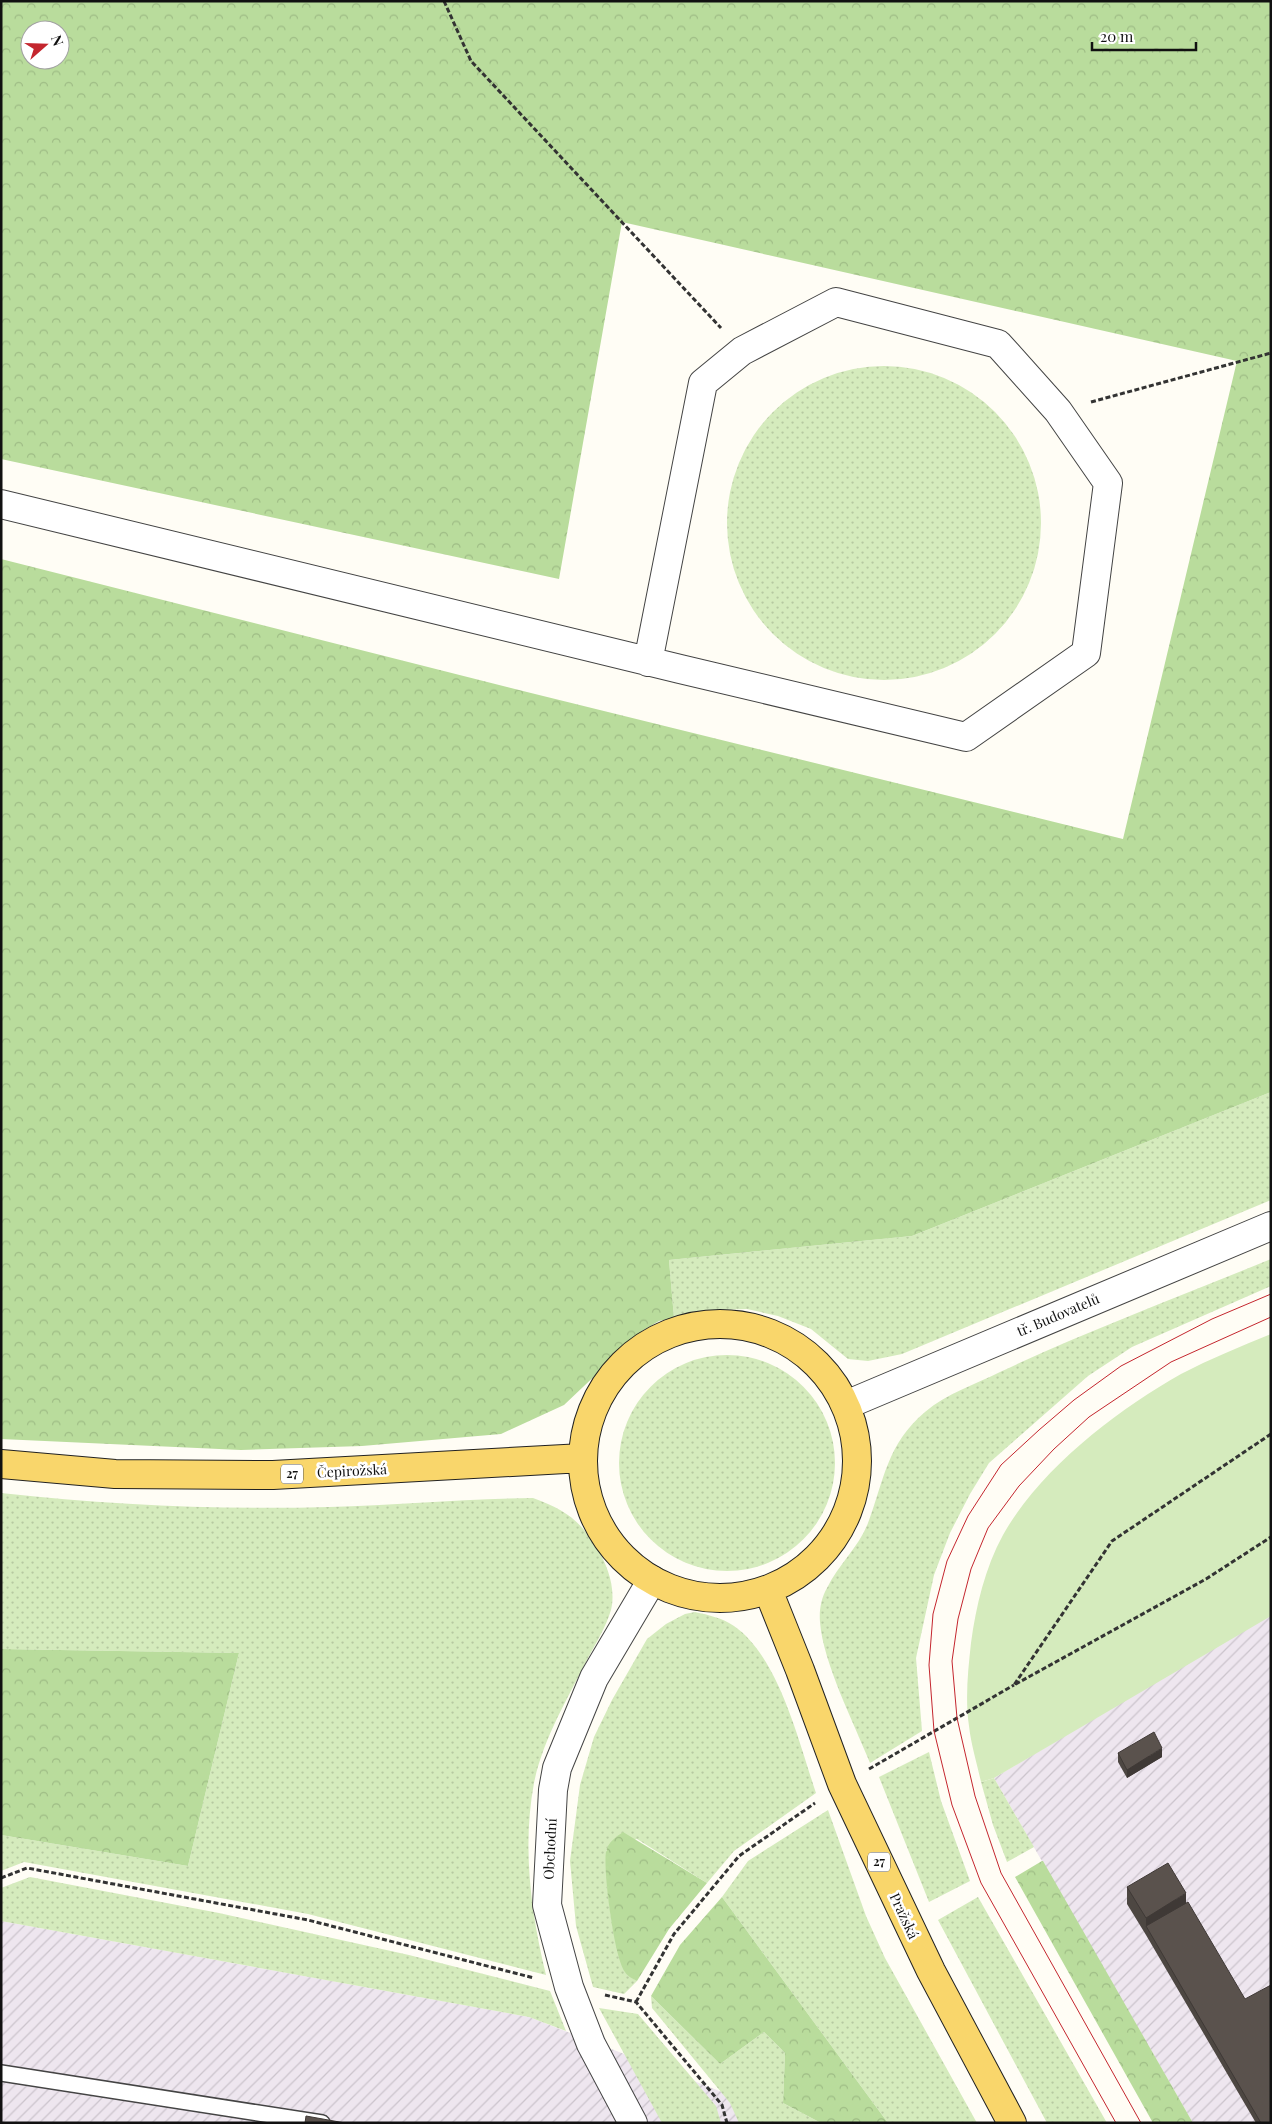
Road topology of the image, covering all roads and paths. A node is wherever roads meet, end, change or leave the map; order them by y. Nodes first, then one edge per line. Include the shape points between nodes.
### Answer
1 (444, 1) edge
2 (742, 351) junction
3 (1271, 353) edge
4 (1058, 411) junction
5 (1, 504) edge
6 (648, 662) junction
7 (1271, 1226) edge
8 (846, 1405) junction
9 (1271, 1434) edge
10 (583, 1458) junction
11 (1, 1464) edge
12 (1271, 1537) edge
13 (652, 1580) junction
14 (768, 1590) junction
15 (1014, 1685) junction
16 (842, 1784) junction
17 (1, 1878) edge
18 (569, 1987) junction
19 (636, 2002) junction
20 (1, 2072) edge
21 (322, 2123) edge
22 (633, 2123) edge
23 (727, 2123) edge
24 (1012, 2123) edge

1 - 2 path via 471,61
2 - 4 street via 836,302 998,344
2 - 6 street via 703,383
3 - 4 path
4 - 6 street via 1108,483 1086,653 966,737
5 - 6 street
7 - 8 street, tř. Budovatelů
8 - 10 main road via 826,1373 799,1348 766,1331 730,1324 693,1326 658,1338 628,1359 604,1388 592,1413
8 - 14 main road via 856,1441 857,1478 847,1515 828,1547 801,1573
9 - 15 path via 1112,1541
10 - 11 main road, Čepirožská / 27 via 273,1475 115,1474
10 - 13 main road via 587,1494 601,1529 622,1558
12 - 15 path via 1206,1579
13 - 14 main road via 679,1593 709,1598 739,1598
13 - 18 street, Obchodní via 594,1678 557,1768 547,1905
14 - 16 main road, Pražská / 27
15 - 16 path
16 - 19 path via 739,1856 674,1934
16 - 24 main road, Pražská / 27 via 930,1971
17 - 18 path via 27,1868 298,1918
18 - 19 path
18 - 22 street, Obchodní via 591,2044
19 - 23 path via 722,2105
20 - 21 lane

